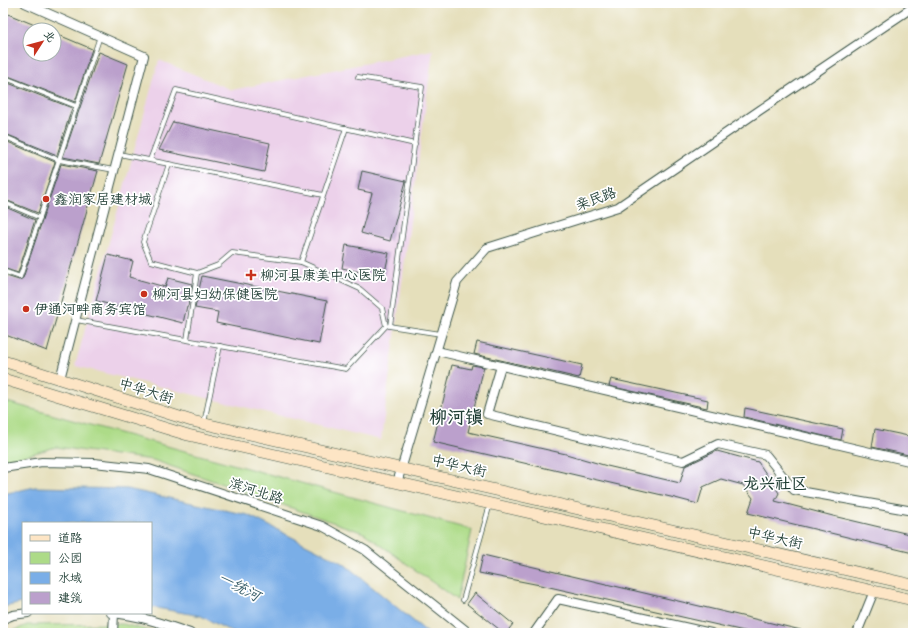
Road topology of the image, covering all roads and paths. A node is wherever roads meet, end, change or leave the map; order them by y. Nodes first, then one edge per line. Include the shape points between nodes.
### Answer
1 (25, 3) edge
2 (913, 7) edge
3 (100, 36) junction
4 (3, 77) edge
5 (358, 77) dead end
6 (76, 106) junction
7 (346, 128) junction
8 (3, 136) edge
9 (415, 144) junction
10 (119, 154) junction
11 (59, 160) junction
12 (150, 160) junction
13 (169, 164) junction
14 (114, 170) junction
15 (324, 195) junction
16 (3, 202) edge
17 (40, 218) junction
18 (302, 262) junction
19 (3, 271) edge
20 (197, 273) junction
21 (75, 320) junction
22 (388, 326) junction
23 (441, 334) junction
24 (187, 340) junction
25 (220, 346) junction
26 (437, 350) junction
27 (3, 361) edge
28 (501, 366) junction
29 (3, 379) edge
30 (60, 379) junction
31 (204, 423) junction
32 (913, 462) edge
33 (3, 468) edge
34 (402, 468) junction
35 (397, 483) junction
36 (490, 504) junction
37 (913, 511) edge
38 (913, 585) edge
39 (874, 591) junction
40 (463, 600) dead end
41 (913, 600) edge
42 (22, 614) edge
43 (114, 614) edge
44 (121, 614) edge
45 (3, 619) edge
46 (163, 624) junction
47 (113, 633) edge
48 (161, 633) edge
49 (190, 633) edge
50 (469, 633) edge
51 (534, 633) edge
52 (711, 633) edge
53 (857, 633) edge

1 - 3 street
2 - 23 street, 亲民路 via 618,207 487,248 457,282
3 - 6 lane
3 - 10 street via 144,56
4 - 6 lane
5 - 9 lane via 422,87
6 - 11 lane
7 - 9 lane
7 - 12 lane via 176,90
7 - 15 lane
8 - 11 lane
9 - 22 lane
10 - 12 lane
10 - 14 street
11 - 14 lane
11 - 17 lane
12 - 13 lane
13 - 15 lane
13 - 20 lane via 143,242 152,261
14 - 21 street
15 - 18 lane
16 - 17 lane
17 - 19 lane via 20,277
18 - 20 lane via 232,253 218,265
18 - 22 lane via 360,289 382,308
20 - 24 lane
21 - 24 lane
21 - 30 street
22 - 23 lane
22 - 25 lane via 346,369
23 - 26 street, 亲民路
24 - 25 lane
25 - 31 lane
26 - 28 street
26 - 34 street, 亲民路
27 - 30 main road, 中华大街
28 - 32 street
28 - 37 street via 487,414 683,461 718,444 766,456 794,490
29 - 35 main road via 188,435
30 - 31 main road, 中华大街
31 - 34 main road, 中华大街
33 - 50 street, 滨河北路 via 42,462 94,463 149,469 322,526 365,550
34 - 35 street, 亲民路
34 - 38 main road, 中华大街
35 - 36 main road
36 - 39 main road
36 - 40 lane
39 - 41 main road
39 - 53 street
42 - 45 street
43 - 47 street
44 - 46 street
46 - 48 street
46 - 49 street
51 - 52 street via 558,599

